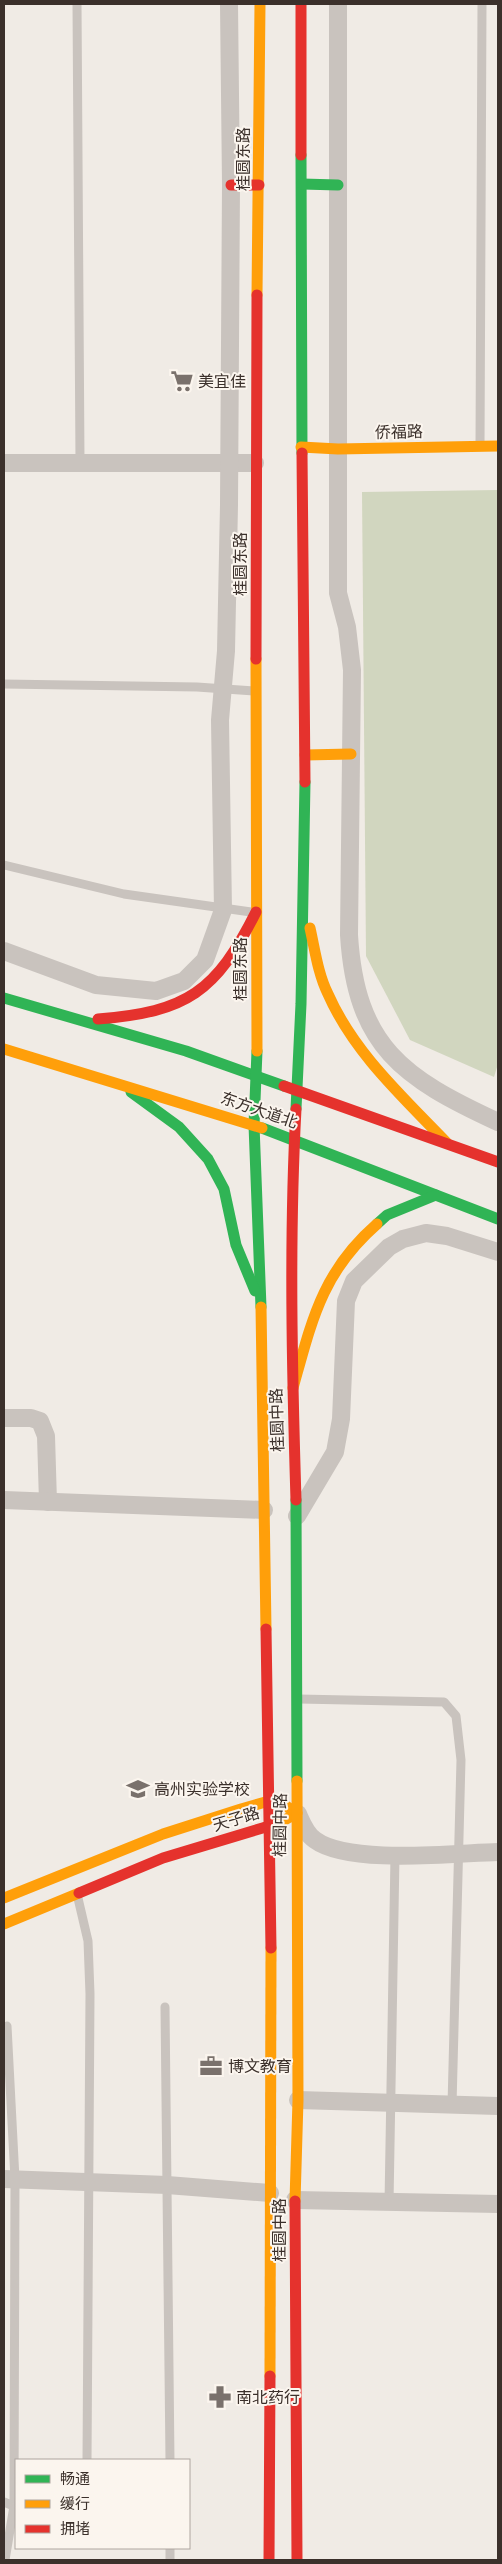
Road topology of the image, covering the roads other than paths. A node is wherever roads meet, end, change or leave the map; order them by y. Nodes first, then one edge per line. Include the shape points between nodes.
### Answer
1 (77, 4) edge
2 (229, 4) edge
3 (260, 4) edge
4 (301, 4) edge
5 (338, 4) edge
6 (482, 4) edge
7 (302, 184) junction
8 (231, 185) junction
9 (259, 185) junction
10 (338, 185) junction
11 (480, 446) junction
12 (498, 446) edge
13 (302, 447) junction
14 (338, 449) junction
15 (80, 462) junction
16 (4, 463) edge
17 (255, 463) junction
18 (228, 464) junction
19 (4, 684) edge
20 (222, 688) junction
21 (257, 691) junction
22 (350, 754) junction
23 (305, 755) junction
24 (4, 865) edge
25 (302, 896) junction
26 (223, 910) junction
27 (256, 912) junction
28 (4, 951) edge
29 (4, 998) edge
30 (82, 1020) junction
31 (4, 1049) edge
32 (257, 1076) junction
33 (120, 1084) junction
34 (295, 1090) junction
35 (498, 1122) edge
36 (254, 1125) junction
37 (293, 1139) junction
38 (447, 1143) junction
39 (498, 1162) edge
40 (436, 1195) junction
41 (498, 1219) edge
42 (498, 1252) edge
43 (261, 1308) junction
44 (292, 1388) junction
45 (4, 1418) edge
46 (4, 1500) edge
47 (48, 1502) junction
48 (264, 1510) junction
49 (296, 1516) junction
50 (297, 1699) junction
51 (269, 1801) junction
52 (297, 1813) junction
53 (269, 1826) junction
54 (498, 1852) edge
55 (459, 1853) junction
56 (395, 1855) junction
57 (73, 1883) junction
58 (4, 1898) edge
59 (4, 1924) edge
60 (165, 2006) dead end
61 (7, 2026) dead end
62 (298, 2100) junction
63 (391, 2103) junction
64 (452, 2104) junction
65 (498, 2106) edge
66 (9, 2179) edge
67 (89, 2182) junction
68 (167, 2185) junction
69 (270, 2193) junction
70 (295, 2200) junction
71 (389, 2203) junction
72 (498, 2204) edge
73 (87, 2459) edge
74 (170, 2459) edge
75 (4, 2502) edge
76 (15, 2506) edge
77 (5, 2560) edge
78 (269, 2560) edge
79 (297, 2560) edge

1 - 15 lane
2 - 8 street
3 - 9 main road, 桂圆东路
4 - 7 main road
5 - 10 street
6 - 11 lane
7 - 10 main road
7 - 13 main road
8 - 9 main road
8 - 18 street
9 - 17 main road, 桂圆东路
10 - 14 street
11 - 12 main road, 侨福路
11 - 14 main road, 侨福路
13 - 14 main road, 侨福路
13 - 23 main road
14 - 22 street via 338,593 352,670
15 - 16 street
15 - 18 street
17 - 18 street
17 - 21 main road, 桂圆东路
18 - 20 street via 226,651
19 - 20 lane
20 - 21 lane
20 - 26 street via 220,822
21 - 27 main road, 桂圆东路
22 - 23 main road
22 - 35 street via 351,969 367,1022 388,1054 412,1076 449,1100
23 - 25 main road
24 - 26 lane via 124,894
25 - 34 main road via 301,1004
25 - 38 main road via 327,994 350,1035 386,1081
26 - 27 lane
26 - 28 street via 205,960 184,981 156,991 96,985
27 - 30 main road via 235,952 214,981 188,1000 123,1018
27 - 32 main road, 桂圆东路
29 - 30 main road, 东方大道北
30 - 32 main road, 东方大道北
31 - 33 main road, 东方大道北
32 - 34 main road, 东方大道北
32 - 36 main road, 桂圆东路
33 - 36 main road, 东方大道北
33 - 43 main road via 168,1117 195,1142 217,1173 236,1246
34 - 37 main road, 桂圆中路
34 - 38 main road, 东方大道北
36 - 37 main road, 东方大道北
36 - 43 main road, 桂圆中路
37 - 40 main road, 东方大道北
37 - 44 main road, 桂圆中路
38 - 39 main road, 东方大道北
40 - 41 main road, 东方大道北
40 - 44 main road via 388,1215 355,1243 332,1274 311,1323
42 - 49 street via 448,1236 426,1233 403,1239 389,1247 354,1281 346,1301 341,1419 335,1452
43 - 48 main road, 桂圆中路
44 - 49 main road, 桂圆中路
45 - 47 street via 31,1418 40,1421 44,1428
46 - 47 street
47 - 48 street
48 - 51 main road, 桂圆中路
49 - 50 main road, 桂圆中路
50 - 52 main road, 桂圆中路
50 - 55 lane via 444,1702 451,1708 459,1731
51 - 52 main road, 天子路 via 281,1803
51 - 53 main road, 桂圆中路
51 - 57 main road, 天子路 via 163,1834
52 - 53 main road, 天子路
52 - 56 street via 314,1839 330,1848
52 - 62 main road, 桂圆中路
53 - 57 main road, 天子路
53 - 69 main road, 桂圆中路 via 272,2000
54 - 55 street
55 - 56 street
55 - 64 lane
56 - 63 lane
57 - 58 main road, 天子路
57 - 59 main road, 天子路
57 - 67 lane via 88,1940
60 - 68 lane
61 - 66 lane
62 - 63 street
62 - 70 main road, 桂圆中路
63 - 64 street
63 - 71 lane
64 - 65 street
66 - 67 street
66 - 76 lane
67 - 68 street
67 - 73 lane
68 - 69 street
68 - 74 lane
69 - 78 main road, 桂圆中路
70 - 71 street
70 - 79 main road, 桂圆中路
71 - 72 street
75 - 76 lane
76 - 77 lane

